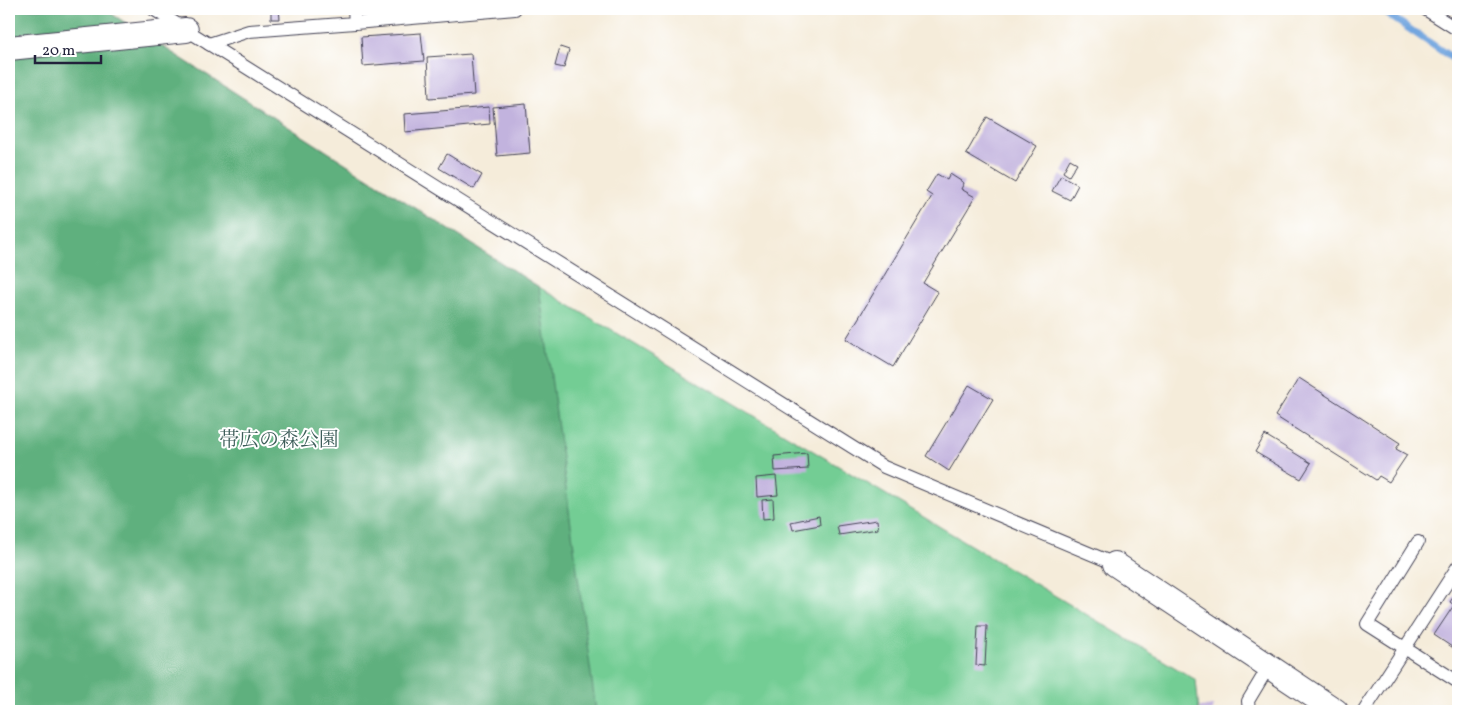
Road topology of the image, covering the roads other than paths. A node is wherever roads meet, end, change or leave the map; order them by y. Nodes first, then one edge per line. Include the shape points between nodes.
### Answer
1 (153, 9) edge
2 (354, 9) edge
3 (515, 9) edge
4 (1425, 9) edge
5 (355, 23) junction
6 (186, 30) junction
7 (1458, 30) edge
8 (209, 44) junction
9 (9, 48) edge
10 (1418, 542) dead end
11 (1115, 564) joint
12 (1458, 566) edge
13 (1405, 648) junction
14 (1269, 666) junction
15 (1458, 682) edge
16 (1250, 711) edge
17 (1336, 711) edge
18 (1364, 711) edge

1 - 6 lane
2 - 5 lane
3 - 5 lane
4 - 7 lane
5 - 8 lane via 248,31
6 - 8 lane
6 - 9 street
8 - 11 lane via 884,467
10 - 13 lane via 1367,624
11 - 14 street
12 - 13 lane
13 - 15 lane
13 - 18 lane
14 - 16 lane via 1248,701
14 - 17 street

